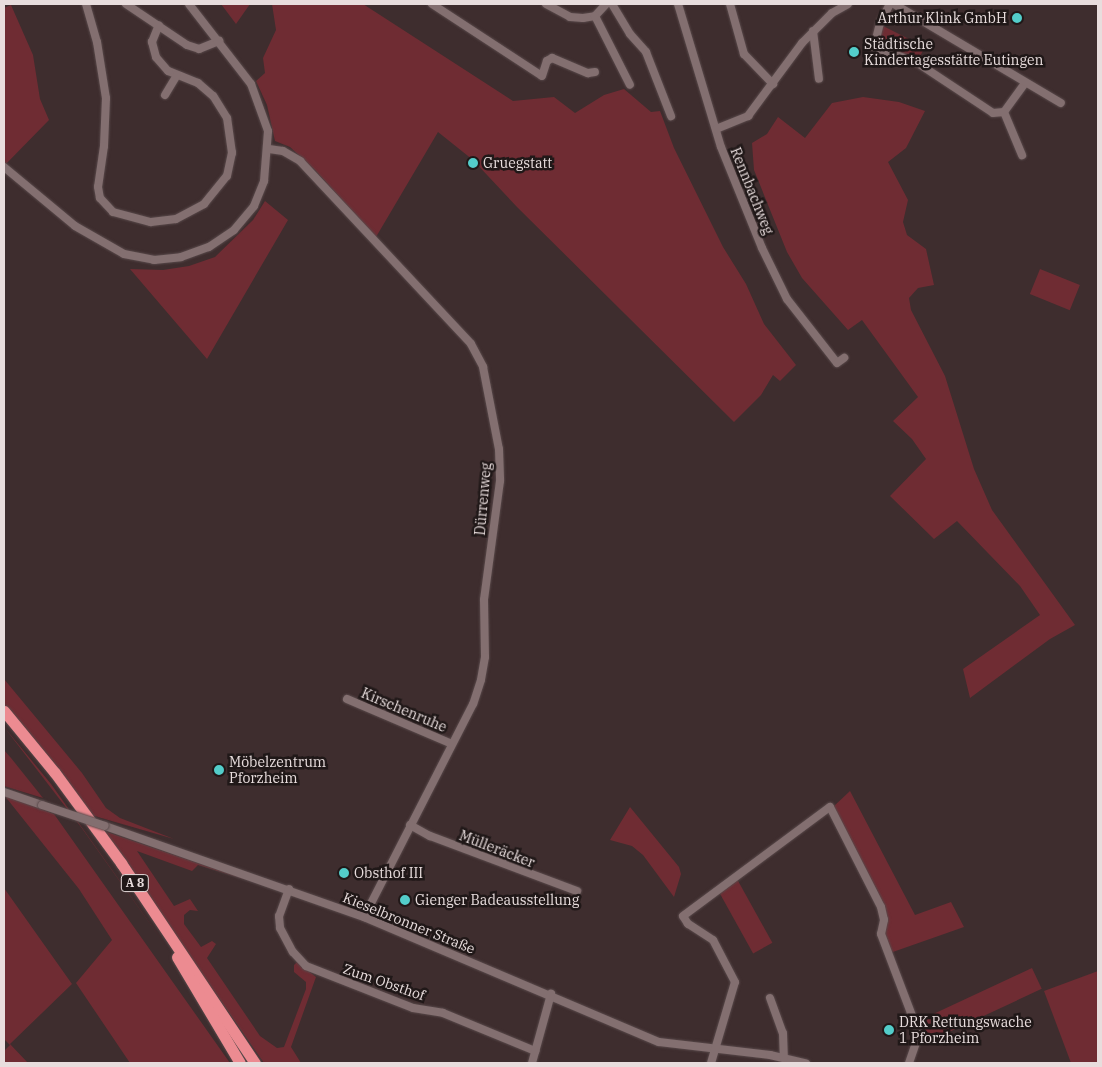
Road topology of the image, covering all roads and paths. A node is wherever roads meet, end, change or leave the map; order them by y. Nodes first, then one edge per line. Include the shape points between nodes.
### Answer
1 (86, 4) edge
2 (126, 4) edge
3 (189, 4) edge
4 (432, 4) edge
5 (546, 4) edge
6 (606, 4) edge
7 (612, 4) edge
8 (678, 4) edge
9 (730, 4) edge
10 (848, 4) edge
11 (892, 4) edge
12 (595, 16) junction
13 (159, 25) junction
14 (813, 31) junction
15 (219, 41) junction
16 (595, 72) dead end
17 (177, 75) junction
18 (818, 79) dead end
19 (1024, 83) junction
20 (773, 84) junction
21 (630, 85) dead end
22 (165, 95) dead end
23 (1061, 103) dead end
24 (1004, 112) junction
25 (671, 116) dead end
26 (716, 129) junction
27 (269, 149) junction
28 (1022, 155) dead end
29 (4, 167) edge
30 (844, 358) dead end
31 (347, 699) dead end
32 (4, 710) edge
33 (4, 720) edge
34 (452, 744) junction
35 (4, 792) edge
36 (410, 825) junction
37 (289, 889) junction
38 (577, 891) dead end
39 (364, 917) junction
40 (551, 994) junction
41 (770, 998) dead end
42 (714, 1049) junction
43 (535, 1051) junction
44 (784, 1058) junction
45 (240, 1063) edge
46 (255, 1063) edge
47 (532, 1063) edge
48 (711, 1063) edge
49 (806, 1063) edge
50 (909, 1063) edge

1 - 17 street via 97,42 106,98 98,191 107,207 124,216 151,222 176,219 204,204 227,176 232,142 227,118 204,88
2 - 13 street
3 - 15 street
4 - 16 street via 542,76 547,61 552,58 588,73
5 - 12 street via 570,17
6 - 12 street
7 - 25 street via 630,34 646,52
8 - 26 street, Rennbachweg
9 - 20 street via 744,54
10 - 14 street
11 - 19 street
11 - 24 street via 880,23 874,47 916,62 993,113
12 - 21 street
13 - 15 street via 193,48 205,48
13 - 17 street via 152,49 161,64
14 - 18 street
14 - 20 street
15 - 27 street via 259,100 268,131
17 - 22 street
19 - 23 street
19 - 24 street
20 - 26 street via 748,116
24 - 28 street
26 - 30 street, Rennbachweg via 740,202 787,299 837,363
27 - 29 street via 264,181 254,206 244,219 209,247 167,259 140,258 110,249 75,226
27 - 34 street, Dürrenweg via 283,151 300,162 471,344 483,367 496,420 500,481 484,600 485,644 481,679 473,704
31 - 34 street, Kirschenruhe
32 - 46 highway, A 8 via 121,863
33 - 45 highway, A 8 via 60,788 145,909
34 - 36 street, Dürrenweg
35 - 37 street, Kieselbronner Straße, bridge
36 - 38 street, Mülleräcker via 438,839
36 - 39 street, Dürrenweg
37 - 39 street, Kieselbronner Straße
37 - 43 street, Zum Obsthof via 279,916 280,928 306,966 413,1008 443,1013
39 - 40 street, Kieselbronner Straße
40 - 42 street, Kieselbronner Straße via 659,1042
40 - 43 street
41 - 44 street via 784,1033
42 - 44 street, Kieselbronner Straße
42 - 48 street
42 - 50 street via 736,982 713,940 688,924 683,916 830,807 881,907 884,920 881,934 919,1034
43 - 47 street
44 - 49 street, Kieselbronner Straße

